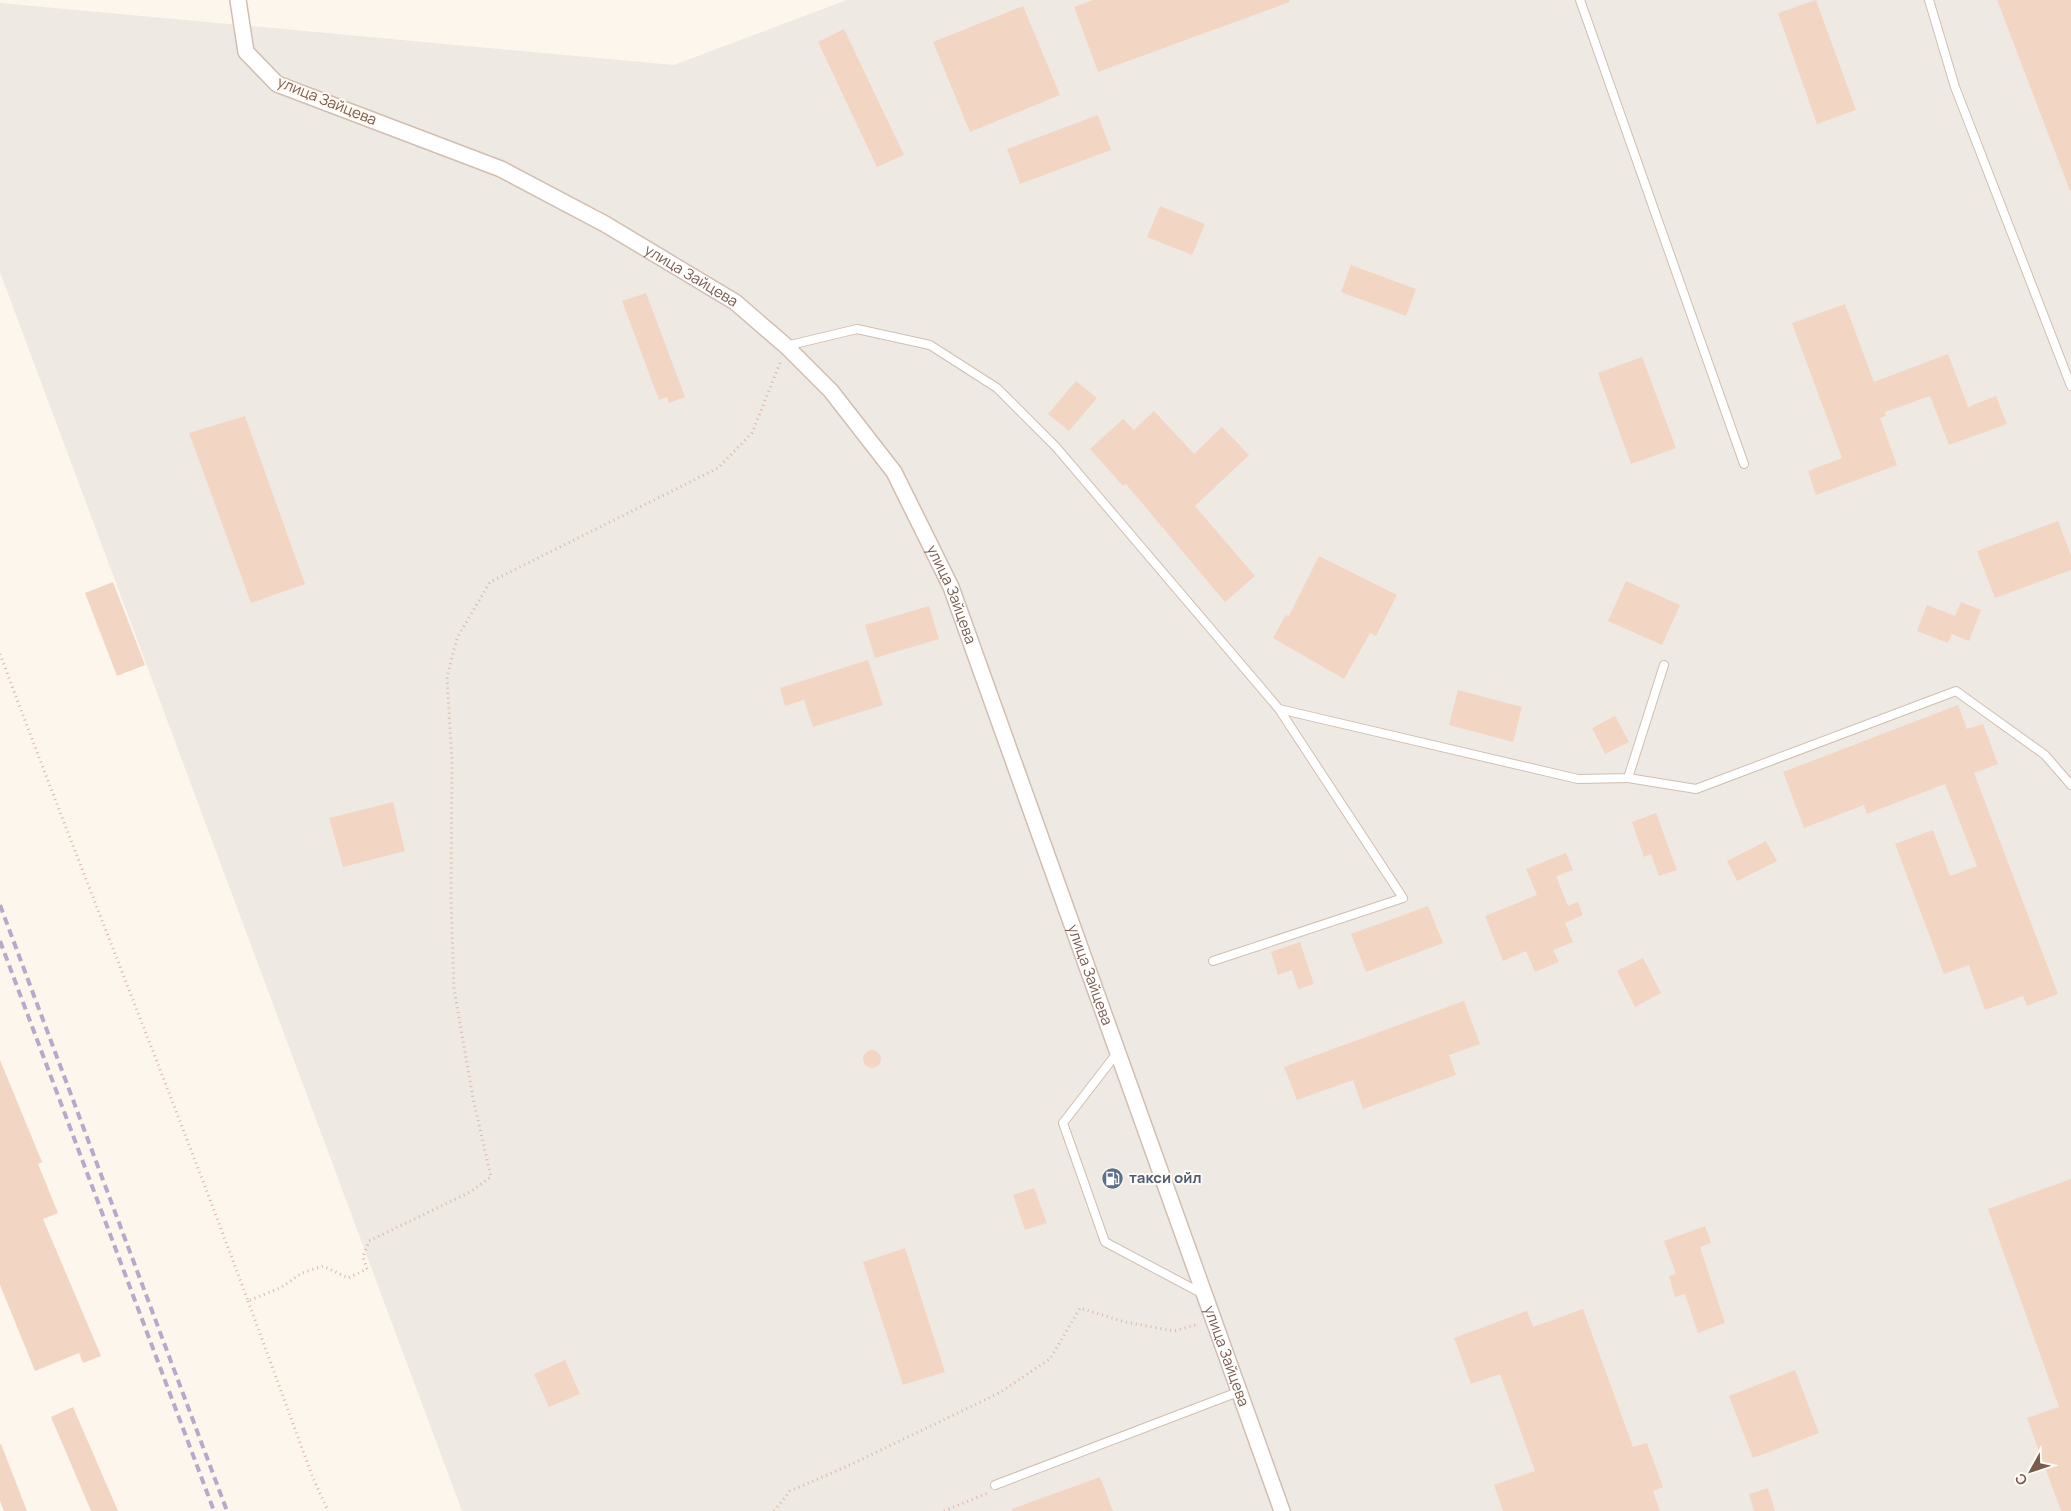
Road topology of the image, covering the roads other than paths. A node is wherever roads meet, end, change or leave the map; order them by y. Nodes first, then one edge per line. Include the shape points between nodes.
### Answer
1 (238, 0) edge
2 (1580, 0) edge
3 (1928, 0) edge
4 (786, 346) junction
5 (2071, 386) edge
6 (1744, 464) dead end
7 (1664, 665) dead end
8 (1279, 709) junction
9 (1628, 778) junction
10 (2071, 785) edge
11 (1213, 960) dead end
12 (1118, 1051) junction
13 (1206, 1296) junction
14 (1238, 1392) junction
15 (995, 1486) road end
16 (1282, 1511) edge

1 - 4 street, улица Зайцева via 246,52 277,84 501,170 605,224 735,302
2 - 6 lane
3 - 5 lane via 1955,87
4 - 8 lane via 857,329 930,345 997,388 1056,446
4 - 12 street, улица Зайцева via 831,391 894,472 951,587
7 - 9 lane
8 - 9 lane via 1578,779
8 - 11 lane via 1403,898
9 - 10 lane via 1696,789 1956,691 2046,755
12 - 13 street, улица Зайцева
12 - 13 lane via 1063,1123 1105,1242
13 - 14 street, улица Зайцева
14 - 15 lane
14 - 16 street, улица Зайцева

